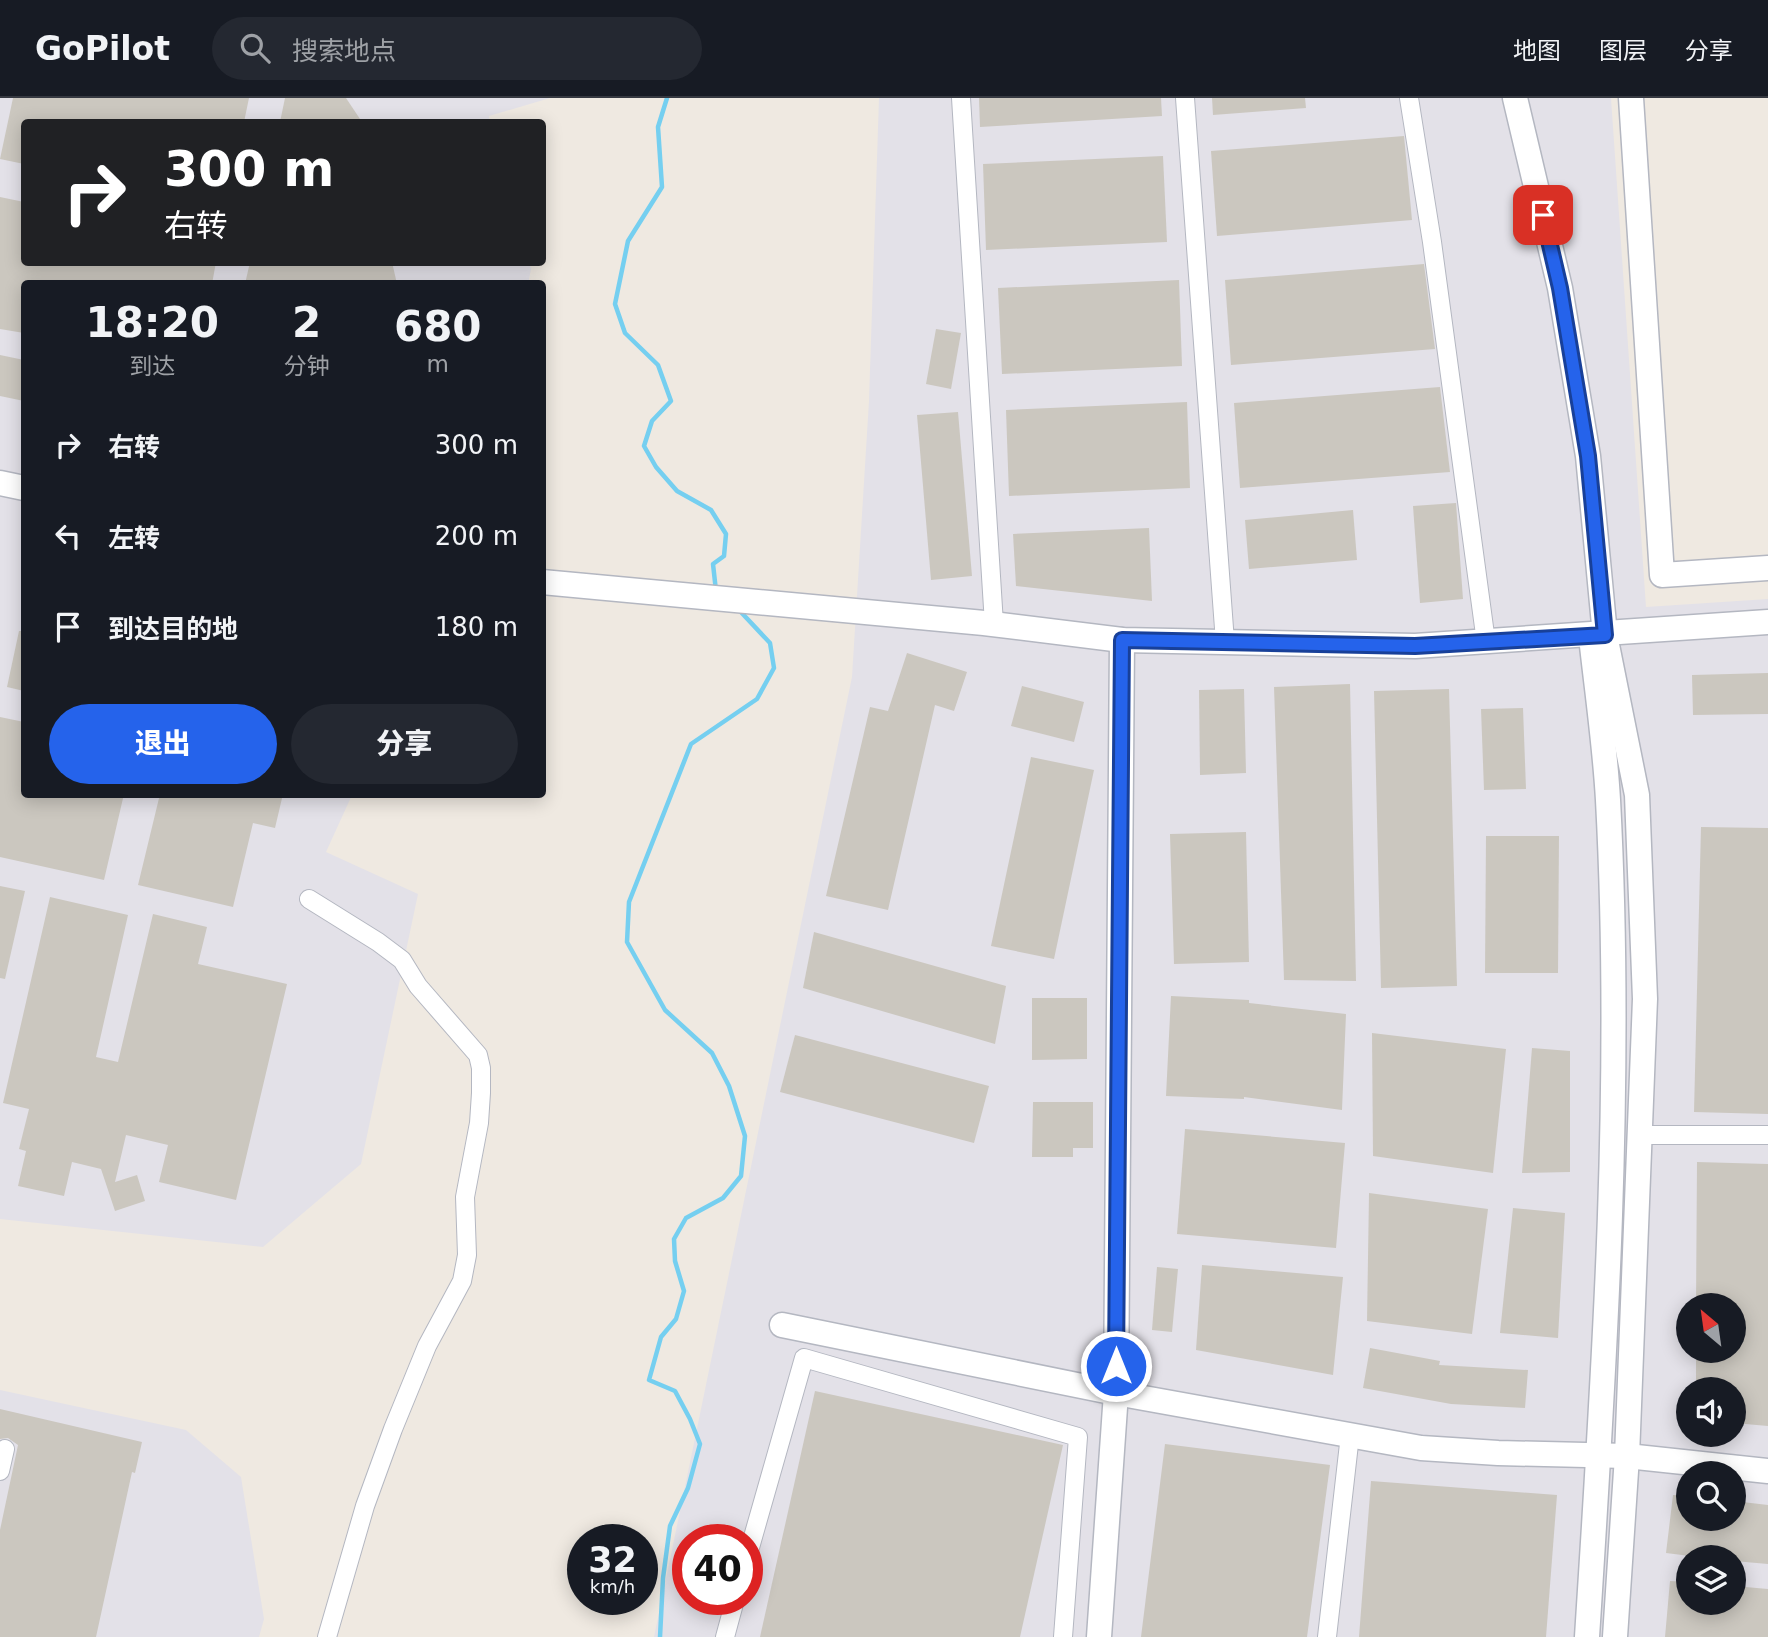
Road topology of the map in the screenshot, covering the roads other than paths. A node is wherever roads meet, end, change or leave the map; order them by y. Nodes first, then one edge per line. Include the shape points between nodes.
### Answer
1 (961, 98) edge
2 (1185, 98) edge
3 (1409, 98) edge
4 (1503, 98) edge
5 (1515, 98) edge
6 (1630, 98) edge
7 (0, 483) edge
8 (21, 487) edge
9 (1768, 568) edge
10 (546, 582) edge
11 (1768, 622) edge
12 (994, 624) junction
13 (1598, 635) junction
14 (1122, 640) junction
15 (1225, 642) junction
16 (1486, 642) junction
17 (309, 899) dead end
18 (1641, 1135) junction
19 (1768, 1135) edge
20 (782, 1325) dead end
21 (1116, 1394) junction
22 (1350, 1435) junction
23 (5, 1449) dead end
24 (1599, 1455) junction
25 (1627, 1456) junction
26 (0, 1471) edge
27 (1768, 1471) edge
28 (757, 1524) edge
29 (731, 1615) edge
30 (327, 1637) edge
31 (725, 1637) edge
32 (1063, 1637) edge
33 (1099, 1637) edge
34 (1327, 1637) edge
35 (1587, 1637) edge
36 (1615, 1637) edge

1 - 12 street
2 - 15 street
3 - 16 street
4 - 13 street via 1548,291 1576,458
5 - 13 street via 1560,288 1588,456
6 - 9 street via 1662,575
7 - 8 street
10 - 12 street
11 - 13 street
12 - 14 street
13 - 16 street
13 - 18 street via 1637,795 1645,999
13 - 24 street via 1608,799 1614,1131
14 - 15 street
14 - 21 street
15 - 16 street via 1415,646
17 - 30 street via 402,960 418,986 478,1055 481,1068 479,1124 465,1197 467,1255 462,1282 427,1346 393,1429
18 - 19 street
18 - 25 street
20 - 21 street
21 - 22 street
21 - 33 street
22 - 24 street via 1421,1448
22 - 34 street
23 - 26 street
24 - 25 street
24 - 35 street
25 - 27 street
25 - 36 street
28 - 32 street via 804,1358 1078,1437
29 - 31 street

